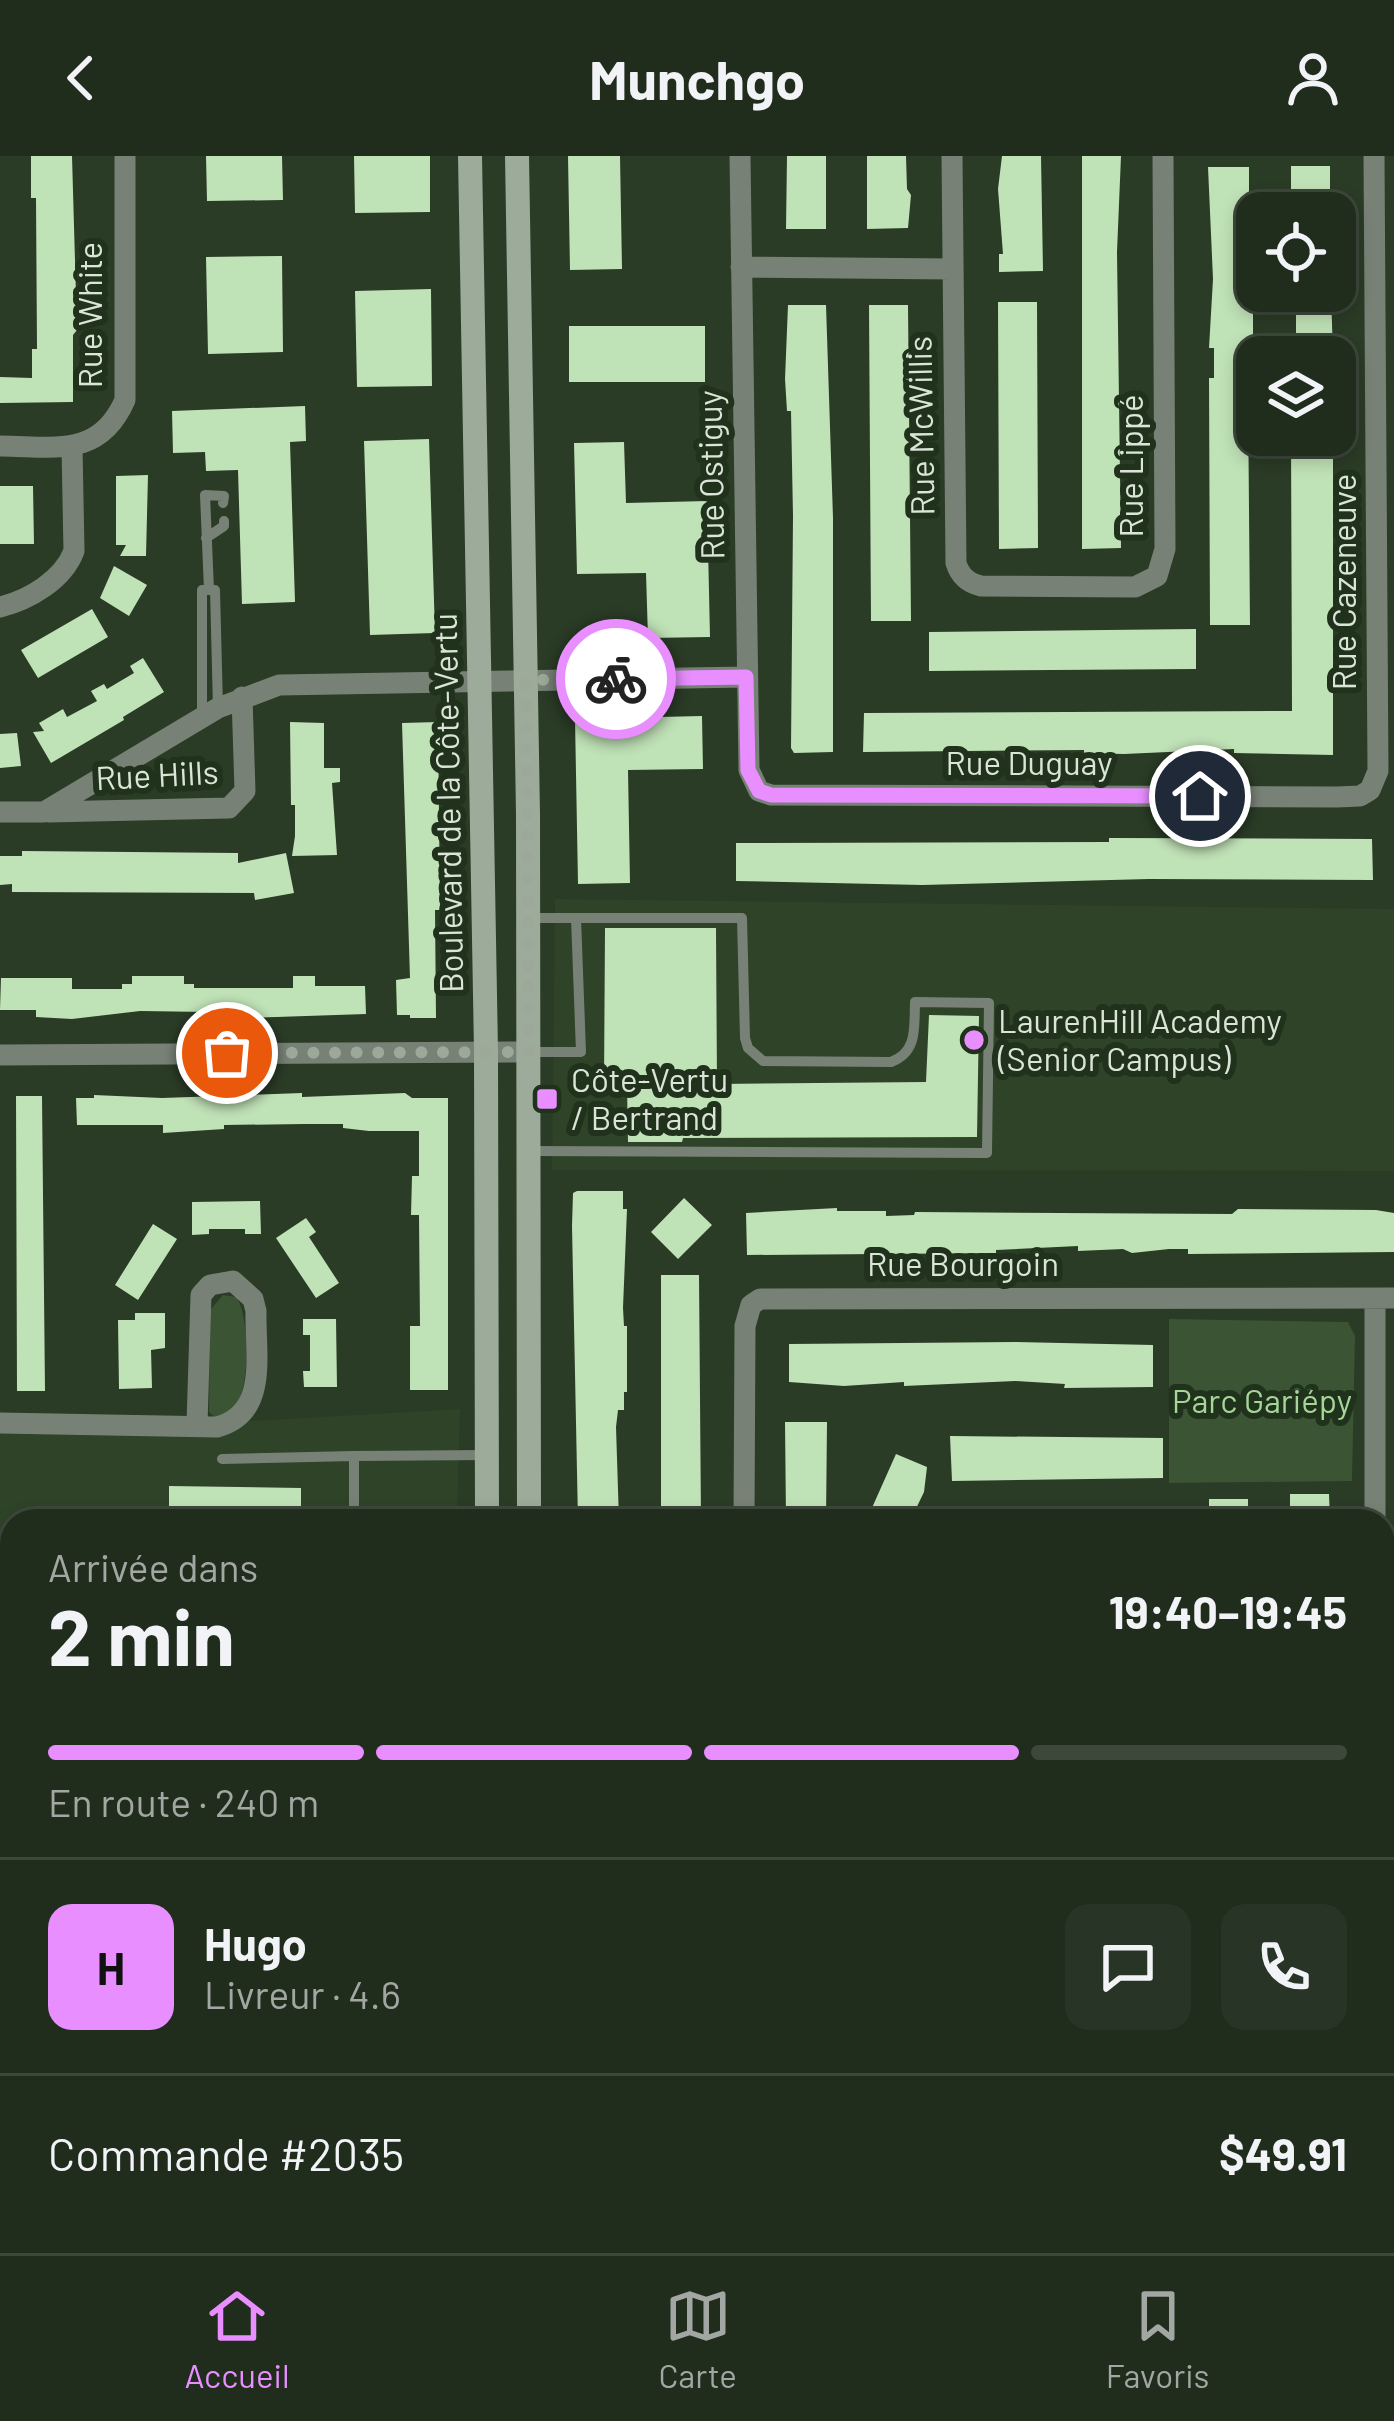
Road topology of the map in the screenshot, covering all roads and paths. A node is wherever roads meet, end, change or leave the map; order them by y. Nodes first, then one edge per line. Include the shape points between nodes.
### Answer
1 (125, 156) edge
2 (470, 156) edge
3 (518, 156) edge
4 (740, 156) edge
5 (952, 156) edge
6 (1163, 156) edge
7 (1374, 156) edge
8 (741, 267) junction
9 (952, 269) junction
10 (1385, 384) edge
11 (0, 446) edge
12 (72, 446) junction
13 (224, 503) dead end
14 (224, 521) dead end
15 (206, 538) junction
16 (965, 579) joint
17 (0, 607) edge
18 (746, 677) junction
19 (526, 680) junction
20 (478, 682) junction
21 (242, 697) junction
22 (210, 713) junction
23 (1370, 790) joint
24 (759, 791) joint
25 (0, 812) edge
26 (44, 812) junction
27 (527, 918) junction
28 (576, 918) junction
29 (486, 1051) junction
30 (529, 1052) junction
31 (0, 1055) edge
32 (529, 1151) junction
33 (1385, 1299) edge
34 (0, 1423) edge
35 (197, 1424) junction
36 (486, 1455) junction
37 (355, 1456) junction
38 (222, 1459) dead end
39 (354, 1509) edge
40 (487, 1509) edge
41 (530, 1509) edge
42 (744, 1509) edge
43 (1376, 1509) edge

1 - 12 street, Rue White via 125,400 106,431
2 - 20 main road, Boulevard de la Côte-Vertu
3 - 19 main road
4 - 8 street, Rue Ostiguy
5 - 9 street, Rue McWillis
6 - 16 street, Rue Lippé via 1163,564 1135,587 981,586
7 - 10 street, Rue Cazeneuve
8 - 9 street
8 - 18 street, Rue Ostiguy
9 - 16 street, Rue McWillis via 956,563
10 - 23 street, Rue Cazeneuve via 1378,756
11 - 12 street
12 - 17 street via 69,566
13 - 15 lane via 224,496 205,495
14 - 15 lane
15 - 22 lane
18 - 19 street
18 - 24 street, Rue Ostiguy via 748,770
19 - 20 street, Rue Hills
19 - 27 main road
20 - 21 street, Rue Hills via 279,685
20 - 29 main road, Boulevard de la Côte-Vertu
21 - 22 street, Rue Hills
21 - 26 street, Rue Hills via 245,791 229,808
22 - 26 street, Rue Hills
23 - 24 street, Rue Duguay via 1337,797
25 - 26 street, Rue Hills
27 - 28 lane
27 - 30 main road
28 - 30 lane via 581,1052
28 - 32 lane via 742,918 745,1038 763,1061 891,1062 914,1041 915,1002 989,1003 987,1153
29 - 30 street
29 - 31 street
29 - 36 main road, Boulevard de la Côte-Vertu
30 - 32 main road
32 - 41 main road
33 - 42 street, Rue Bourgoin via 760,1299 745,1326
33 - 43 street
34 - 35 street
35 - 35 street via 234,1422 255,1395 256,1311 233,1281 210,1285 198,1307
36 - 37 lane
36 - 40 main road, Boulevard de la Côte-Vertu
37 - 38 lane
37 - 39 lane

